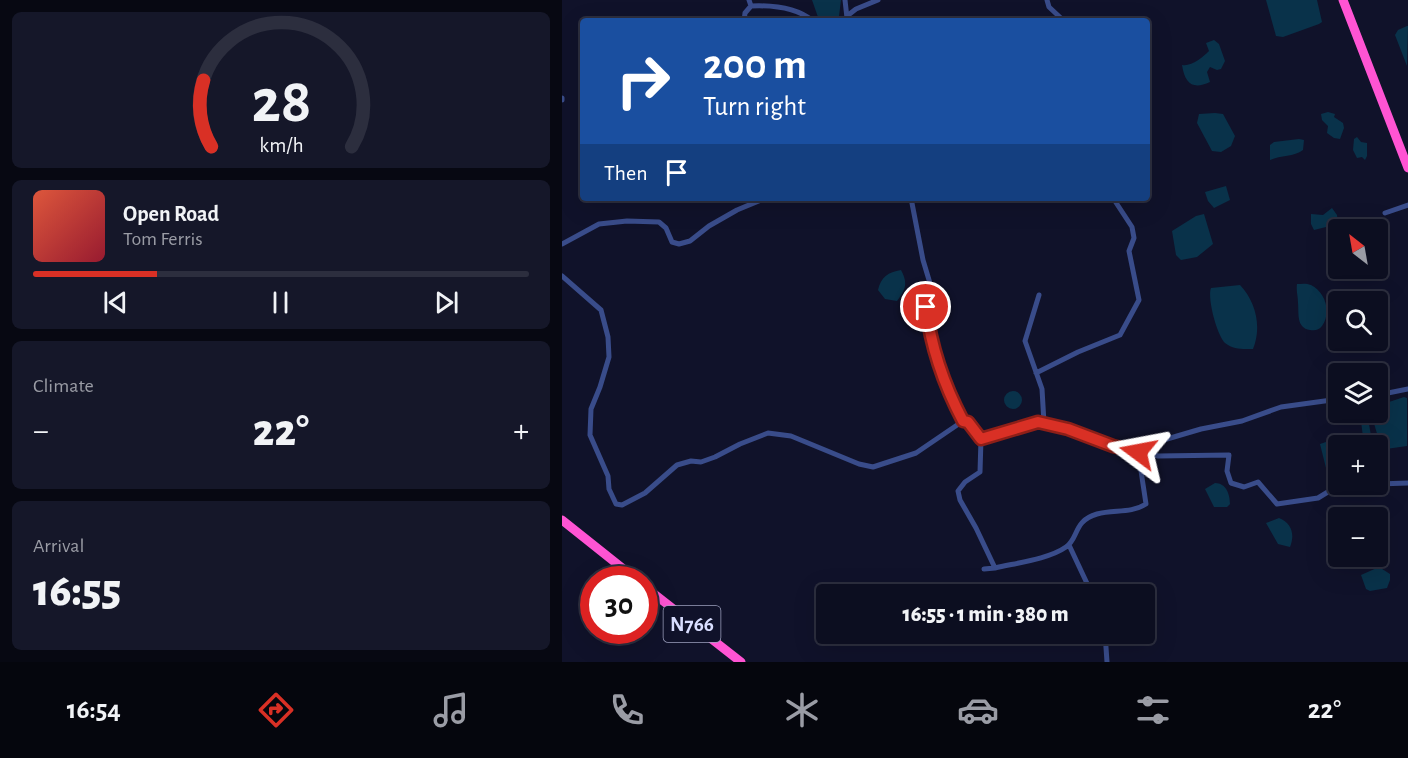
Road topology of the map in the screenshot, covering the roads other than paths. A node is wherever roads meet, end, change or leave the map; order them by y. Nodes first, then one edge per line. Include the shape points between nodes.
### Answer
1 (845, 0) edge
2 (878, 0) edge
3 (1047, 0) edge
4 (1343, 0) edge
5 (750, 3) edge
6 (744, 18) edge
7 (810, 18) edge
8 (848, 18) edge
9 (1061, 18) edge
10 (1408, 168) edge
11 (759, 201) edge
12 (912, 201) edge
13 (1115, 201) edge
14 (1408, 205) edge
15 (1385, 213) dead end
16 (562, 244) edge
17 (562, 276) edge
18 (1039, 295) dead end
19 (1036, 374) junction
20 (1408, 389) edge
21 (1388, 392) edge
22 (1328, 401) edge
23 (963, 421) junction
24 (1044, 423) junction
25 (981, 439) junction
26 (1138, 452) junction
27 (1408, 483) edge
28 (1388, 484) edge
29 (1328, 492) edge
30 (562, 520) edge
31 (1069, 545) junction
32 (620, 566) edge
33 (995, 568) junction
34 (984, 569) dead end
35 (1087, 584) edge
36 (658, 597) edge
37 (1106, 644) edge
38 (741, 662) edge
39 (1107, 662) edge

1 - 8 street
2 - 8 street via 856,9
3 - 9 street
4 - 10 highway
5 - 6 street
5 - 7 street via 783,7
11 - 16 street via 679,244 672,242 659,222 627,221 599,224
12 - 23 street via 932,290 922,294 933,346
13 - 19 street via 1132,227 1134,238 1129,251 1139,300 1120,335
14 - 15 street
17 - 23 street via 601,310 608,337 609,357 591,410 590,435 616,504 622,505 645,493 677,465 691,460 701,462 768,433 791,436 872,467 916,453
18 - 19 street via 1025,341
19 - 24 street via 1042,389
20 - 21 street
22 - 26 street via 1281,407 1167,439
23 - 25 street
24 - 25 street
24 - 26 street
25 - 33 street via 980,472 958,491
26 - 29 street via 1158,456 1229,455 1227,471 1231,483 1244,487 1258,482 1277,504 1318,498
26 - 31 street via 1146,504 1137,510 1097,514 1081,522
27 - 28 street
30 - 32 highway
31 - 33 street via 1059,552
31 - 35 street
33 - 34 street
36 - 38 highway, N766
37 - 39 street

